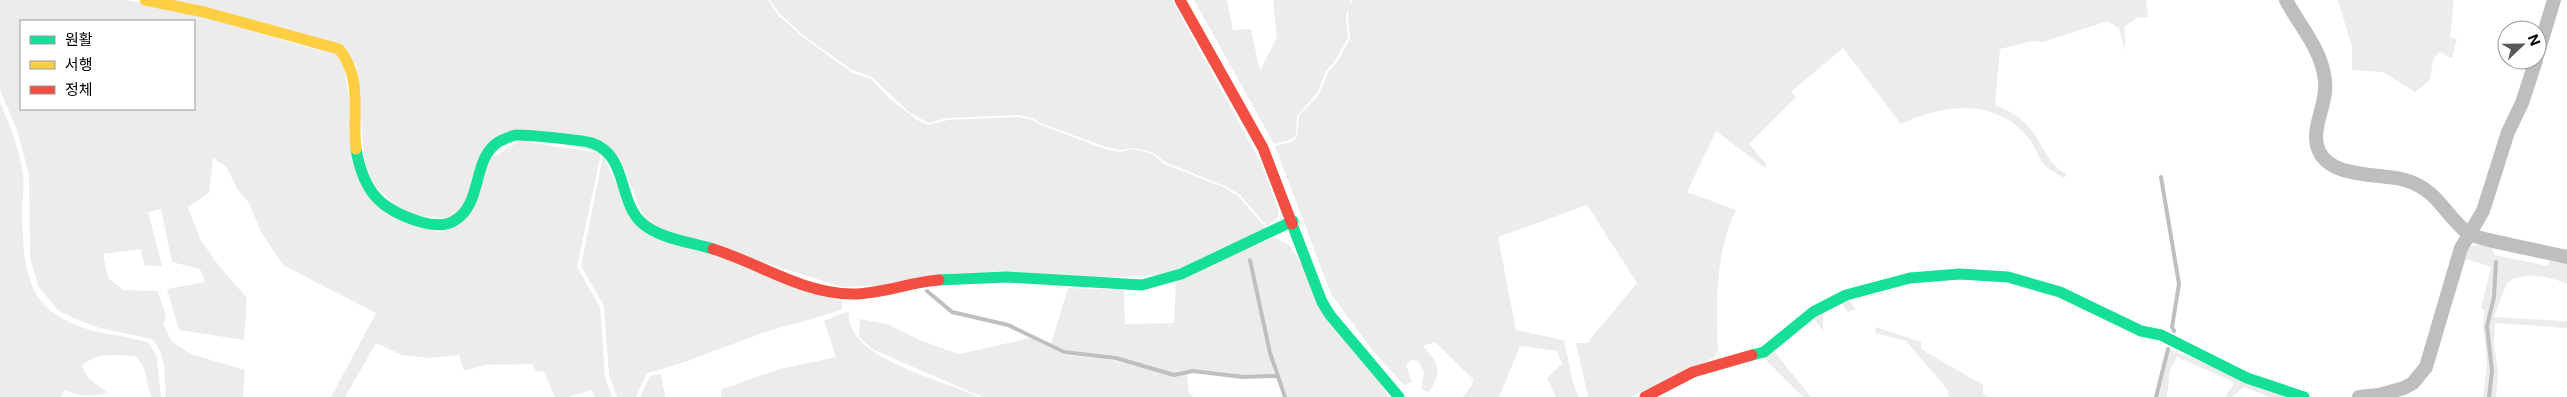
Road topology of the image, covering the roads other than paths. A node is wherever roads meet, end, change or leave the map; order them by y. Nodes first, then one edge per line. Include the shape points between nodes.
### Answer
1 (145, 0) edge
2 (1180, 0) edge
3 (2286, 0) edge
4 (2554, 0) edge
5 (2547, 23) edge
6 (2532, 70) edge
7 (1293, 221) junction
8 (2469, 234) junction
9 (2567, 257) edge
10 (1399, 397) edge
11 (1645, 397) edge
12 (2304, 397) edge
13 (2359, 397) edge

1 - 7 street via 204,12 339,49 356,77 354,135 363,180 370,193 391,211 439,226 460,218 467,209 492,148 516,135 603,147 618,168 630,208 643,225 802,283 842,293 926,281 978,278 1147,284 1182,275
2 - 7 street via 1263,148
3 - 8 street via 2313,42 2324,70 2326,94 2316,142 2320,155 2329,163 2355,173 2391,177 2418,185 2438,199
4 - 5 street
6 - 8 street via 2483,211
7 - 10 street via 1306,263 1330,315
8 - 9 street
8 - 13 street via 2461,248 2426,367 2413,383 2404,388
11 - 12 street via 1693,372 1764,352 1813,312 1846,295 1910,278 1960,274 2008,277 2060,292 2141,331 2161,335 2247,378

